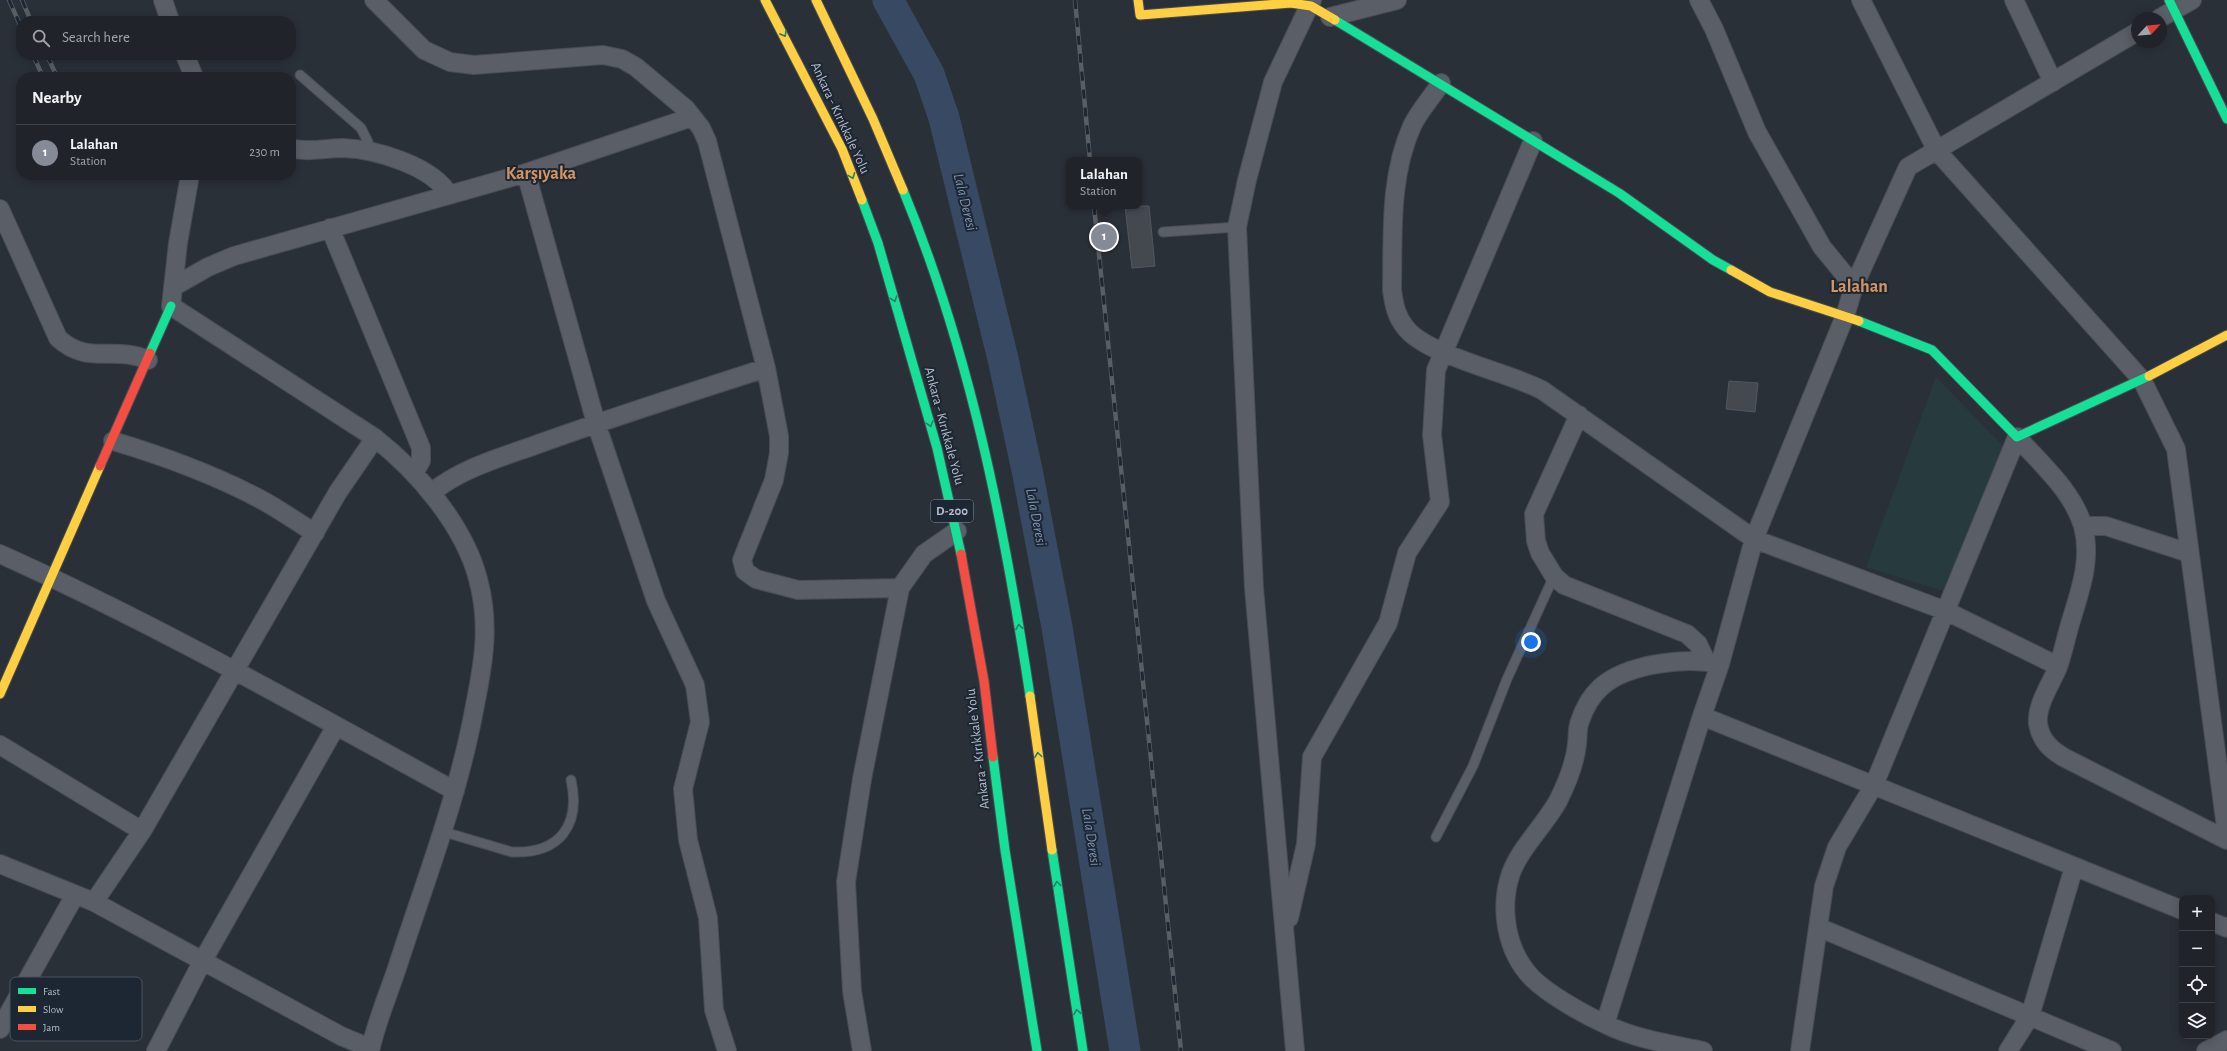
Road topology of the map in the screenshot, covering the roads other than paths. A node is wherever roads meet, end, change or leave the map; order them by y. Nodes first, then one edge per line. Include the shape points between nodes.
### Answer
1 (163, 0) edge
2 (374, 0) edge
3 (765, 0) edge
4 (816, 0) edge
5 (1138, 0) edge
6 (1397, 0) edge
7 (1699, 0) edge
8 (1860, 0) edge
9 (2014, 0) edge
10 (2192, 0) edge
11 (1311, 3) edge
12 (2168, 9) edge
13 (168, 16) edge
14 (1330, 17) junction
15 (2131, 36) edge
16 (187, 60) edge
17 (192, 72) edge
18 (300, 75) dead end
19 (2053, 82) junction
20 (1441, 83) junction
21 (692, 117) junction
22 (2227, 119) edge
23 (1533, 141) junction
24 (296, 149) edge
25 (369, 151) junction
26 (1937, 151) junction
27 (526, 173) junction
28 (189, 180) edge
29 (450, 195) junction
30 (0, 209) edge
31 (1238, 227) junction
32 (330, 228) junction
33 (1163, 232) dead end
34 (1854, 286) junction
35 (173, 287) junction
36 (171, 306) junction
37 (1845, 316) junction
38 (2227, 335) edge
39 (1443, 353) junction
40 (148, 360) junction
41 (766, 368) junction
42 (2142, 380) junction
43 (1579, 415) junction
44 (596, 423) junction
45 (2017, 437) junction
46 (375, 438) junction
47 (112, 441) junction
48 (414, 473) junction
49 (432, 493) junction
50 (2083, 526) junction
51 (956, 532) junction
52 (315, 533) junction
53 (1754, 539) junction
54 (2189, 553) junction
55 (0, 554) edge
56 (1554, 576) junction
57 (53, 578) junction
58 (900, 588) junction
59 (1946, 611) junction
60 (1713, 663) junction
61 (2058, 666) junction
62 (235, 671) junction
63 (0, 694) edge
64 (1702, 716) junction
65 (336, 726) junction
66 (0, 744) edge
67 (571, 780) dead end
68 (1874, 786) junction
69 (455, 791) junction
70 (142, 831) junction
71 (442, 831) junction
72 (2227, 835) edge
73 (1436, 837) dead end
74 (2227, 840) edge
75 (0, 864) edge
76 (2074, 867) junction
77 (75, 895) junction
78 (94, 902) junction
79 (2179, 909) edge
80 (2215, 923) edge
81 (1818, 927) junction
82 (2227, 928) edge
83 (1285, 934) junction
84 (202, 962) junction
85 (29, 977) edge
86 (10, 1011) edge
87 (2030, 1016) junction
88 (1605, 1024) junction
89 (0, 1029) edge
90 (2227, 1040) edge
91 (370, 1050) edge
92 (156, 1051) edge
93 (727, 1051) edge
94 (862, 1051) edge
95 (1037, 1051) edge
96 (1083, 1051) edge
97 (1295, 1051) edge
98 (1703, 1051) edge
99 (1800, 1051) edge
100 (2008, 1051) edge
101 (2112, 1051) edge
102 (2206, 1051) edge

1 - 13 street
2 - 21 street via 424,50 450,62 474,65 614,56 636,67
3 -> 51 main road, Ankara - Kırıkkale Yolu / D-200 via 842,149 878,243 937,448
96 -> 4 main road, Ankara - Kırıkkale Yolu via 1027,676 1004,539 981,434 951,323 918,228 878,129
5 - 11 main road via 1140,15
6 - 14 street
7 - 34 street via 1714,29 1757,132 1822,247
8 - 26 street
9 - 19 street
10 - 12 street
11 - 14 main road
11 - 31 street via 1273,82 1247,180
12 - 22 main road
14 - 20 main road
15 - 19 street
16 - 17 street
18 - 25 lane via 361,128 368,142
19 - 26 street
20 - 23 main road
20 - 39 street via 1412,125 1398,171 1394,194 1392,290 1394,305 1405,328 1412,335
21 - 27 street
21 - 41 street via 707,141
23 - 37 main road via 1619,193 1714,260 1770,292
23 - 39 street
24 - 25 street via 309,151 340,148
25 - 29 street via 402,161 439,182
26 - 34 street via 1908,167
26 - 42 street
27 - 29 street
27 - 44 street
28 - 35 street
29 - 32 street
30 - 40 street via 58,338 79,352 131,354
31 - 33 lane
31 - 83 street via 1254,588
32 - 35 street via 234,256
32 - 48 street via 421,448 421,461
34 - 37 street
35 - 36 street
36 - 40 main road
36 - 46 street
37 - 45 main road via 1932,350
37 - 53 street
38 - 42 main road
39 - 43 street via 1523,380
39 - 83 street via 1436,370 1432,435 1440,502 1407,553 1388,623 1312,757 1306,844
40 - 47 main road
41 - 44 street
41 - 58 street via 778,431 779,453 774,480 742,560 745,571 756,579 798,590
42 - 45 main road
42 - 54 street via 2176,449
43 - 53 street
43 - 56 street via 1534,514 1536,541 1546,565
44 - 49 street via 471,469 450,479
44 - 93 street via 656,601 695,685 700,722 683,789 688,840 708,918 714,1010
45 - 50 street via 2067,492
45 - 59 street
46 - 48 street
46 - 52 street via 338,492
47 - 52 street via 181,463 222,480
47 - 57 main road
48 - 49 street
49 - 69 street via 469,553 478,579 485,616 485,654 468,744
50 - 54 street via 2106,526
50 - 61 street via 2086,570
51 - 58 street via 924,554
51 - 95 main road, Ankara - Kırıkkale Yolu / D-200 via 984,681 1005,850
52 - 62 street
53 - 59 street
53 - 60 street
54 - 72 street
55 - 57 street
56 - 60 street via 1564,584 1687,634
56 - 73 lane via 1507,679 1473,766
57 - 62 street
57 - 63 main road
58 - 94 street via 862,779 846,882 852,991
59 - 61 street
59 - 68 street
60 - 64 street
60 - 88 street via 1686,660 1664,662 1623,674 1602,686 1587,704 1579,723 1578,744 1566,785 1549,817 1519,857 1511,874 1505,919 1510,941 1519,959 1531,976 1544,988
61 - 74 street via 2039,711 2038,724 2043,739 2052,750
62 - 65 street
62 - 70 street
64 - 68 street
64 - 88 street
65 - 69 street
65 - 84 street
66 - 70 street
67 - 71 lane via 574,805 570,824 564,834 545,847 512,852
68 - 76 street
68 - 81 street via 1838,847 1824,886
69 - 71 street
70 - 78 street
71 - 91 street
75 - 77 street
76 - 79 street
76 - 87 street
77 - 78 street
77 - 85 street
78 - 84 street
80 - 82 street
81 - 87 street
81 - 99 street
83 - 97 street
84 - 91 street
84 - 92 street
86 - 89 street
87 - 100 street
87 - 101 street
88 - 98 street via 1644,1038
90 - 102 street

